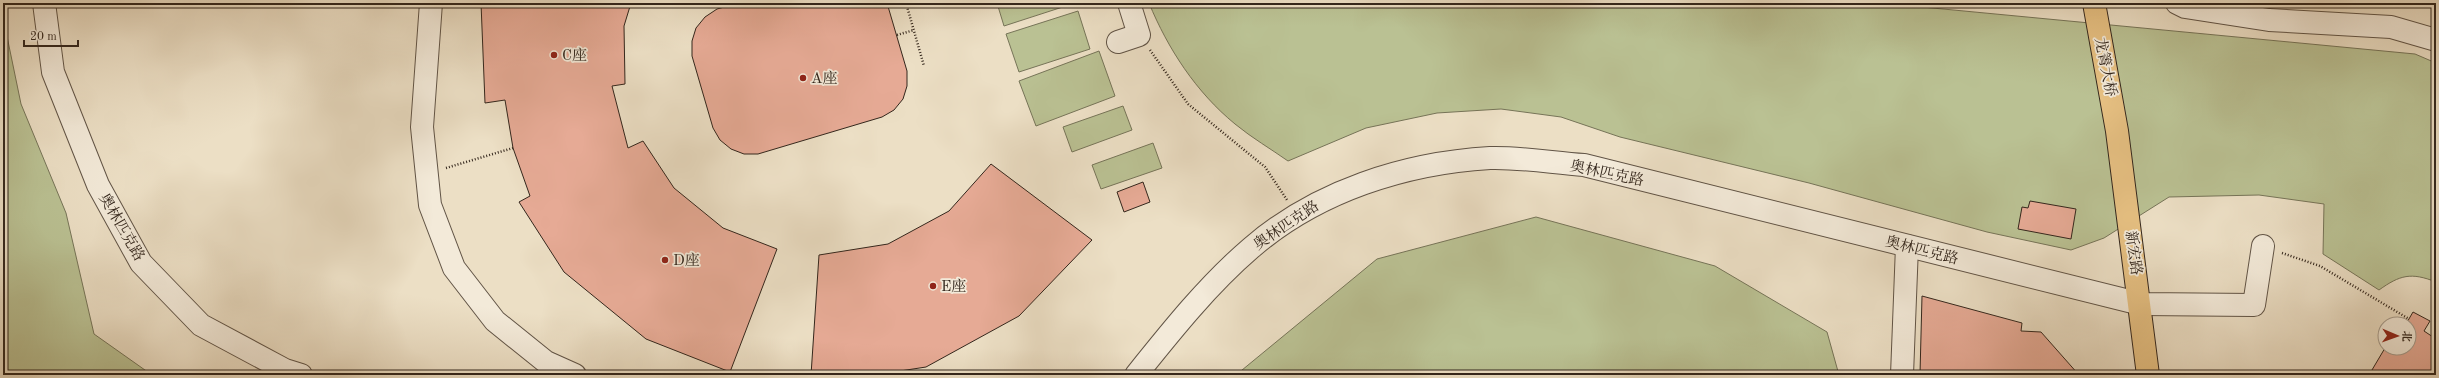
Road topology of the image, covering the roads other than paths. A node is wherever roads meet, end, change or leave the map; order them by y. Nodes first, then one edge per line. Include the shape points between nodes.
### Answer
1 (44, 3) edge
2 (431, 3) edge
3 (1129, 3) edge
4 (2094, 3) edge
5 (2177, 3) edge
6 (2436, 40) edge
7 (1118, 42) dead end
8 (2118, 131) joint
9 (1907, 246) junction
10 (2263, 246) road end
11 (2141, 304) junction
12 (302, 375) edge
13 (575, 375) edge
14 (1136, 375) edge
15 (1902, 375) edge
16 (2148, 375) edge

1 - 12 street, 奥林匹克路 via 53,72 98,185 141,263 201,325 286,370
2 - 13 street via 422,127 426,174 430,205 454,268 495,321 546,362
3 - 7 street via 1139,35
4 - 8 main road, 龙箐大桥
5 - 6 street via 2185,7 2269,20 2391,27
8 - 11 main road, 新宏路
9 - 11 street, 奥林匹克路
9 - 14 street, 奥林匹克路 via 1584,165 1491,158 1401,170 1321,201 1297,214 1252,247 1188,310
9 - 15 street
10 - 11 street, 奥林匹克路 via 2254,305
11 - 16 main road, 新宏路

